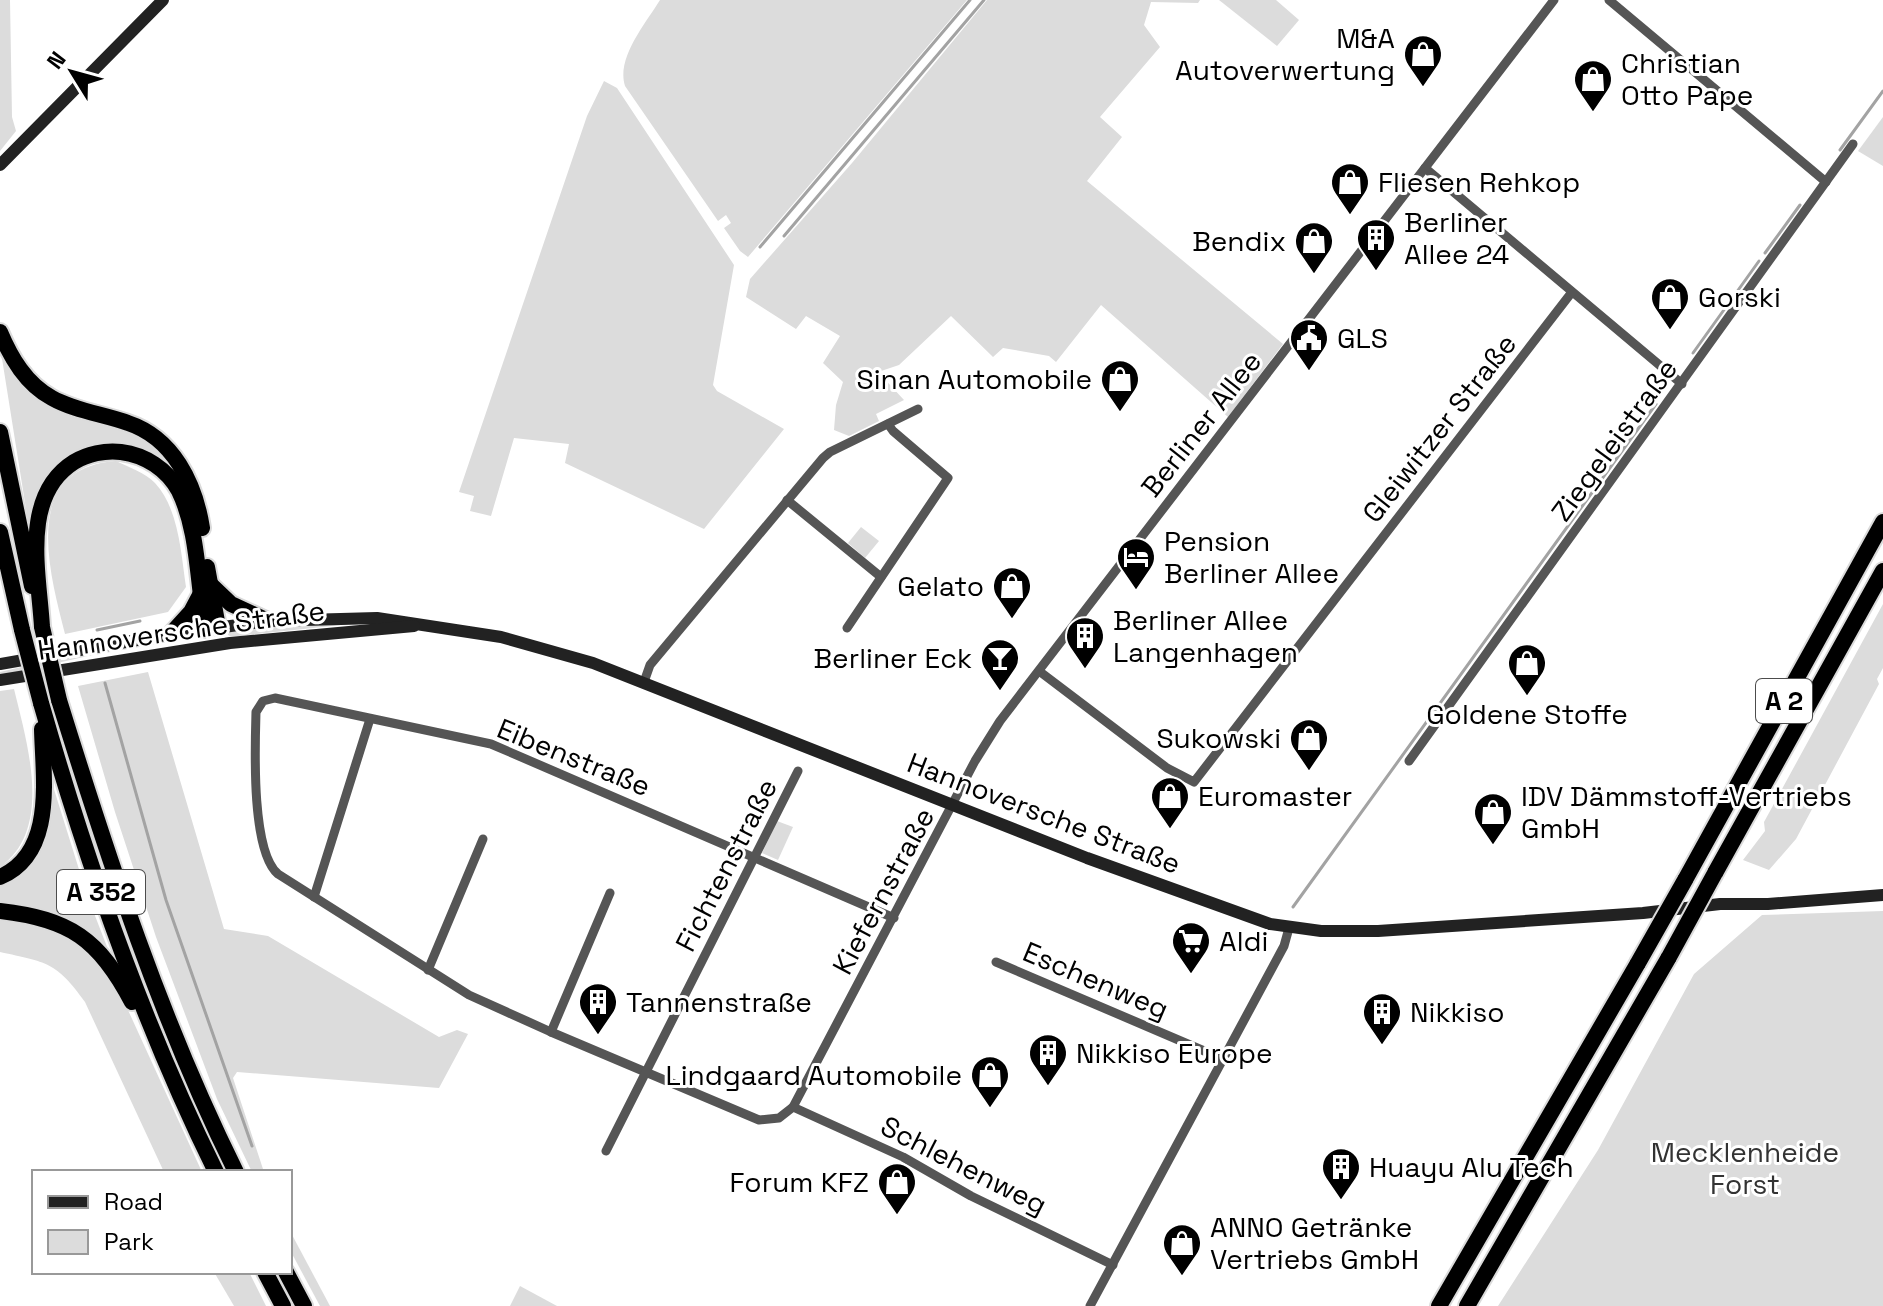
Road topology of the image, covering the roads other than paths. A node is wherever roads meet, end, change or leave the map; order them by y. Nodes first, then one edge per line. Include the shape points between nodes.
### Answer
1 (163, 0) edge
2 (1554, 0) edge
3 (1609, 0) edge
4 (1853, 144) dead end
5 (0, 165) edge
6 (1425, 168) junction
7 (1826, 182) junction
8 (1572, 292) junction
9 (0, 332) edge
10 (1682, 384) junction
11 (918, 409) dead end
12 (888, 424) junction
13 (0, 432) edge
14 (787, 500) junction
15 (1883, 522) edge
16 (0, 532) edge
17 (1883, 571) edge
18 (881, 577) junction
19 (205, 590) junction
20 (268, 621) junction
21 (417, 626) junction
22 (42, 627) junction
23 (212, 628) junction
24 (847, 628) dead end
25 (171, 634) junction
26 (214, 645) junction
27 (0, 664) edge
28 (1039, 671) junction
29 (0, 680) edge
30 (644, 682) junction
31 (41, 703) junction
32 (370, 719) junction
33 (1409, 761) dead end
34 (798, 771) dead end
35 (953, 805) junction
36 (483, 839) dead end
37 (755, 857) junction
38 (0, 877) edge
39 (610, 893) dead end
40 (1883, 895) edge
41 (314, 897) junction
42 (0, 911) edge
43 (894, 918) junction
44 (1289, 928) junction
45 (996, 962) dead end
46 (428, 970) junction
47 (551, 1032) junction
48 (1223, 1059) junction
49 (644, 1073) junction
50 (171, 1077) junction
51 (793, 1107) junction
52 (606, 1151) dead end
53 (215, 1170) edge
54 (235, 1170) edge
55 (1113, 1265) junction
56 (266, 1274) edge
57 (287, 1274) edge
58 (283, 1306) edge
59 (304, 1306) edge
60 (1090, 1306) edge
61 (1439, 1306) edge
62 (1467, 1306) edge

1 - 5 main road
2 - 6 street, Berliner Allee
3 - 7 street
4 - 7 street, Ziegeleistraße
6 - 8 street
6 - 28 street, Berliner Allee
7 - 10 street, Ziegeleistraße
8 - 10 street
8 - 28 street, Gleiwitzer Straße via 1194,782 1167,768
9 - 19 highway via 12,361 33,385 52,398 155,435 175,456 201,520
10 - 33 street, Ziegeleistraße
11 - 12 street
12 - 14 street via 830,452
12 - 18 street via 948,478
13 - 22 highway, A 352
14 - 18 street
14 - 30 street via 650,665
15 - 61 highway, A 2, bridge via 1638,963
16 - 31 highway, A 352, bridge
17 - 62 highway, A 2, bridge
18 - 24 street
19 - 20 highway
19 - 22 highway via 190,522 168,475 147,459 105,452 67,467 40,506 36,536
19 - 23 highway
19 - 25 highway
20 - 21 main road, Hannoversche Straße via 377,618
20 - 23 main road, Hannoversche Straße
21 - 26 main road, Hannoversche Straße
21 - 30 main road, Hannoversche Straße via 535,645
22 - 54 highway, A 352, bridge via 59,700 142,953
23 - 25 main road, Hannoversche Straße
23 - 26 main road
25 - 27 main road, Hannoversche Straße
26 - 29 main road, Hannoversche Straße
28 - 35 street, Berliner Allee via 1000,721
30 - 35 main road, Hannoversche Straße
31 - 38 highway via 40,832 26,858
31 - 50 highway, A 352 via 82,839
32 - 37 street, Eibenstraße via 491,744
32 - 41 street
32 - 41 street, Eibenstraße via 275,698 263,701 256,712 257,807 268,860 278,874
34 - 37 street, Fichtenstraße
35 - 43 street, Kiefernstraße
35 - 44 main road, Hannoversche Straße
36 - 46 street
37 - 43 street, Eibenstraße
37 - 49 street, Fichtenstraße
39 - 47 street
40 - 44 main road, Hannoversche Straße via 1378,931
41 - 46 street
42 - 50 highway via 52,920 91,944 122,983 157,1062
43 - 51 street, Kiefernstraße
44 - 48 street
45 - 48 street, Eschenweg
46 - 47 street
47 - 49 street
48 - 55 street
49 - 51 street via 759,1120 779,1118
49 - 52 street, Fichtenstraße
50 - 53 highway, A 352
51 - 55 street, Schlehenweg
55 - 60 street
56 - 58 highway
57 - 59 highway

